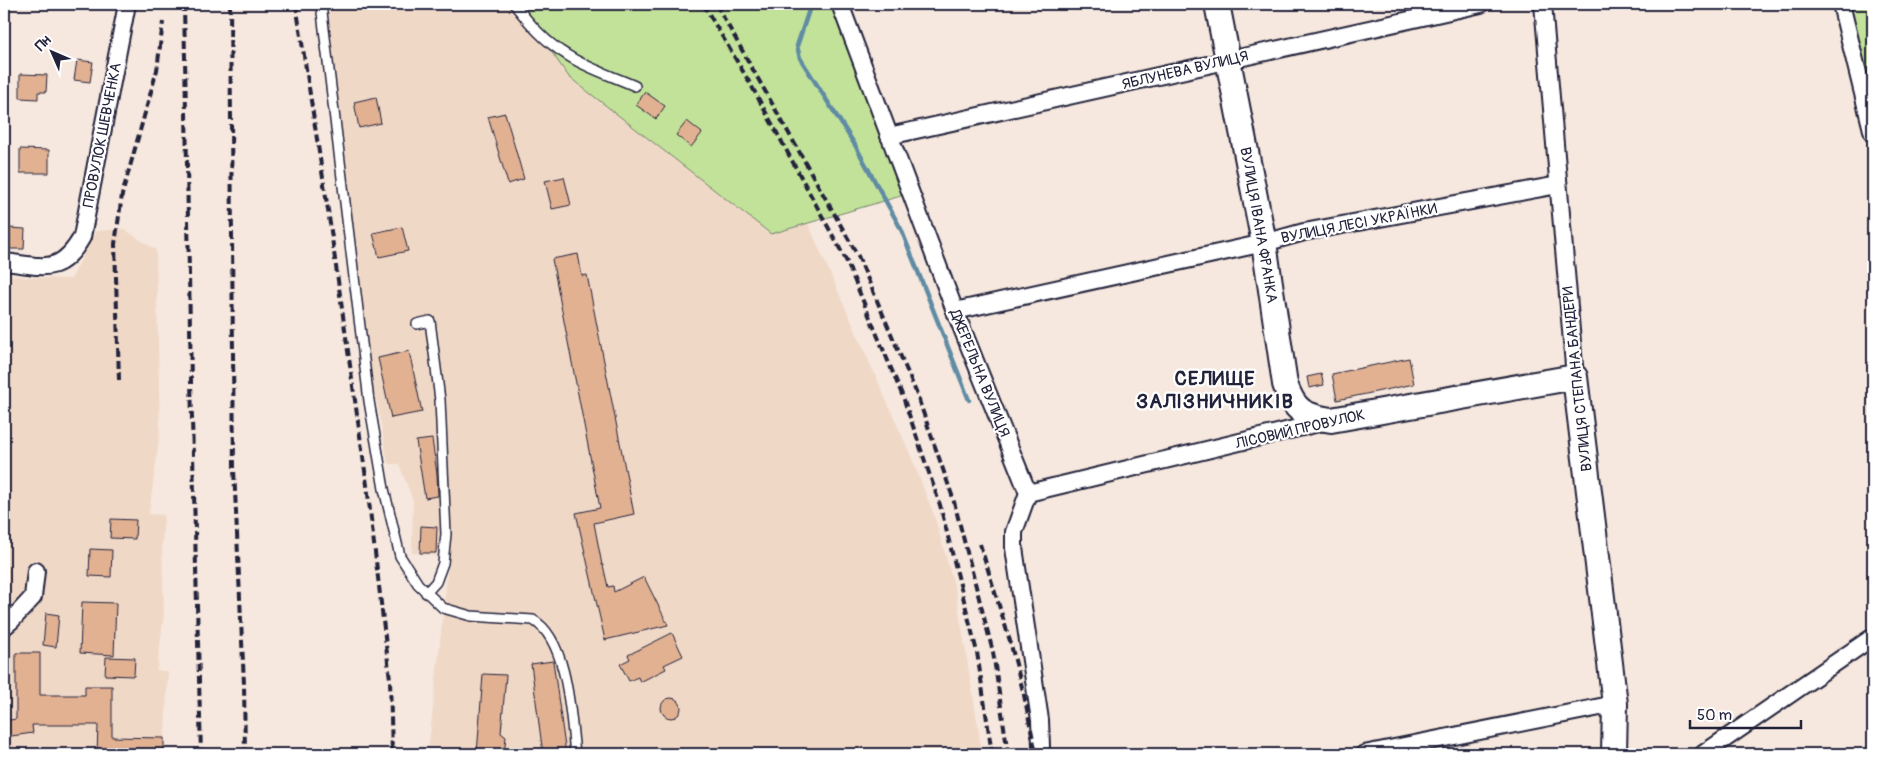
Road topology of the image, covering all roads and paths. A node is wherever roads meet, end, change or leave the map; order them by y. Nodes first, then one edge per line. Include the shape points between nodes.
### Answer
1 (127, 4) edge
2 (321, 4) edge
3 (514, 4) edge
4 (840, 4) edge
5 (1217, 4) edge
6 (1482, 4) edge
7 (1542, 4) edge
8 (1841, 4) edge
9 (1229, 60) junction
10 (634, 86) dead end
11 (1873, 134) edge
12 (889, 136) junction
13 (1558, 185) junction
14 (1264, 243) junction
15 (4, 262) edge
16 (955, 311) junction
17 (417, 324) dead end
18 (1575, 377) junction
19 (1331, 420) junction
20 (1028, 493) junction
21 (36, 571) dead end
22 (426, 593) junction
23 (4, 627) edge
24 (1873, 637) edge
25 (1615, 704) junction
26 (575, 754) edge
27 (1039, 754) edge
28 (1364, 754) edge
29 (1614, 754) edge
30 (1703, 754) edge

1 - 15 street, ПРОВУЛОК ШЕВЧЕНКА via 82,237 74,251 56,265
2 - 22 lane via 369,400 384,489 400,556 408,572
3 - 10 lane via 549,43 569,57
4 - 12 street, ДЖЕРЕЛЬНА ВУЛИЦЯ
5 - 9 street, ВУЛИЦЯ ІВАНА ФРАНКА
6 - 9 street, ЯБЛУНЕВА ВУЛИЦЯ
7 - 13 street, ВУЛИЦЯ СТЕПАНА БАНДЕРИ
8 - 11 street
9 - 12 street, ЯБЛУНЕВА ВУЛИЦЯ
9 - 14 street, ВУЛИЦЯ ІВАНА ФРАНКА
12 - 16 street, ДЖЕРЕЛЬНА ВУЛИЦЯ
13 - 14 street, ВУЛИЦЯ ЛЕСІ УКРАЇНКИ via 1304,232
13 - 18 street, ВУЛИЦЯ СТЕПАНА БАНДЕРИ
14 - 16 street, ВУЛИЦЯ ЛЕСІ УКРАЇНКИ
14 - 19 street, ВУЛИЦЯ ІВАНА ФРАНКА via 1289,396 1296,408 1306,414
16 - 20 street, ДЖЕРЕЛЬНА ВУЛИЦЯ
17 - 22 lane via 430,321 440,400 446,534 443,564 436,582
18 - 19 street, ЛІСОВИЙ ПРОВУЛОК
18 - 25 street, ВУЛИЦЯ СТЕПАНА БАНДЕРИ
19 - 20 street, ЛІСОВИЙ ПРОВУЛОК
20 - 27 street via 1014,532 1014,548 1040,720
21 - 23 street via 34,597
22 - 26 lane via 443,608 457,613 533,620 540,624 559,654 565,673
24 - 30 street
25 - 28 street
25 - 29 street, ВУЛИЦЯ СТЕПАНА БАНДЕРИ

